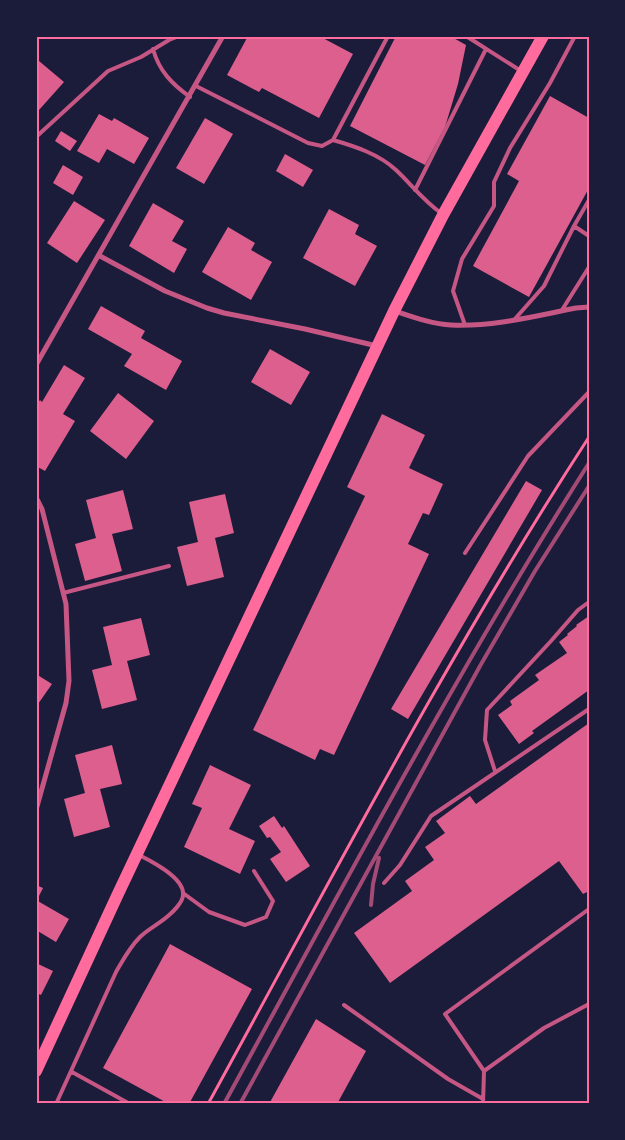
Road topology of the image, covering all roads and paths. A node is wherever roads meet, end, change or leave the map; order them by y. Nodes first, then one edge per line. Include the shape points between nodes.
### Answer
1 (179, 36) edge
2 (223, 36) edge
3 (388, 36) edge
4 (466, 36) edge
5 (542, 36) edge
6 (575, 36) edge
7 (486, 49) junction
8 (153, 50) junction
9 (522, 71) junction
10 (196, 86) junction
11 (190, 97) junction
12 (36, 137) edge
13 (333, 140) junction
14 (415, 190) junction
15 (589, 200) edge
16 (443, 215) junction
17 (574, 226) junction
18 (589, 236) edge
19 (100, 256) junction
20 (589, 267) edge
21 (589, 307) edge
22 (562, 310) junction
23 (394, 311) junction
24 (514, 320) junction
25 (465, 324) junction
26 (378, 346) junction
27 (36, 365) edge
28 (589, 392) edge
29 (589, 437) edge
30 (36, 497) edge
31 (465, 553) dead end
32 (169, 566) dead end
33 (63, 592) junction
34 (589, 602) edge
35 (589, 708) edge
36 (495, 772) junction
37 (36, 810) edge
38 (137, 854) junction
39 (254, 871) dead end
40 (384, 883) dead end
41 (183, 893) junction
42 (589, 910) edge
43 (589, 1004) edge
44 (344, 1005) dead end
45 (36, 1071) edge
46 (484, 1071) junction
47 (72, 1072) junction
48 (483, 1101) edge
49 (56, 1104) edge
50 (130, 1104) edge
51 (208, 1104) edge

1 - 8 lane
2 - 10 street
3 - 13 lane
4 - 7 lane
5 - 9 main road
6 - 25 lane via 510,148 494,182 494,206 462,258 453,291
7 - 9 lane
7 - 14 lane
8 - 11 lane via 162,71
8 - 12 lane via 108,70
9 - 16 main road
10 - 11 street
10 - 13 lane via 308,143 322,146
11 - 19 street
13 - 14 lane via 388,163
14 - 16 lane
15 - 17 lane
16 - 23 main road
17 - 18 lane
17 - 24 lane via 544,286
19 - 26 street via 207,308
19 - 27 street
20 - 22 lane
21 - 22 street
22 - 24 street
23 - 25 street via 428,322
23 - 26 main road
24 - 25 street
26 - 38 main road
28 - 31 lane via 528,456
29 - 51 path via 479,614
30 - 33 street
32 - 33 lane
33 - 37 street via 68,692
34 - 36 lane via 578,610 487,710 485,740
35 - 36 lane
36 - 40 lane via 431,816 400,865
38 - 41 lane via 166,871
38 - 45 main road
39 - 41 lane via 273,901 266,917 245,925 209,912
41 - 47 lane via 170,915 140,937 127,952
42 - 46 lane via 445,1014
43 - 46 lane via 544,1028
44 - 48 lane
46 - 48 lane
47 - 49 lane
47 - 50 lane

